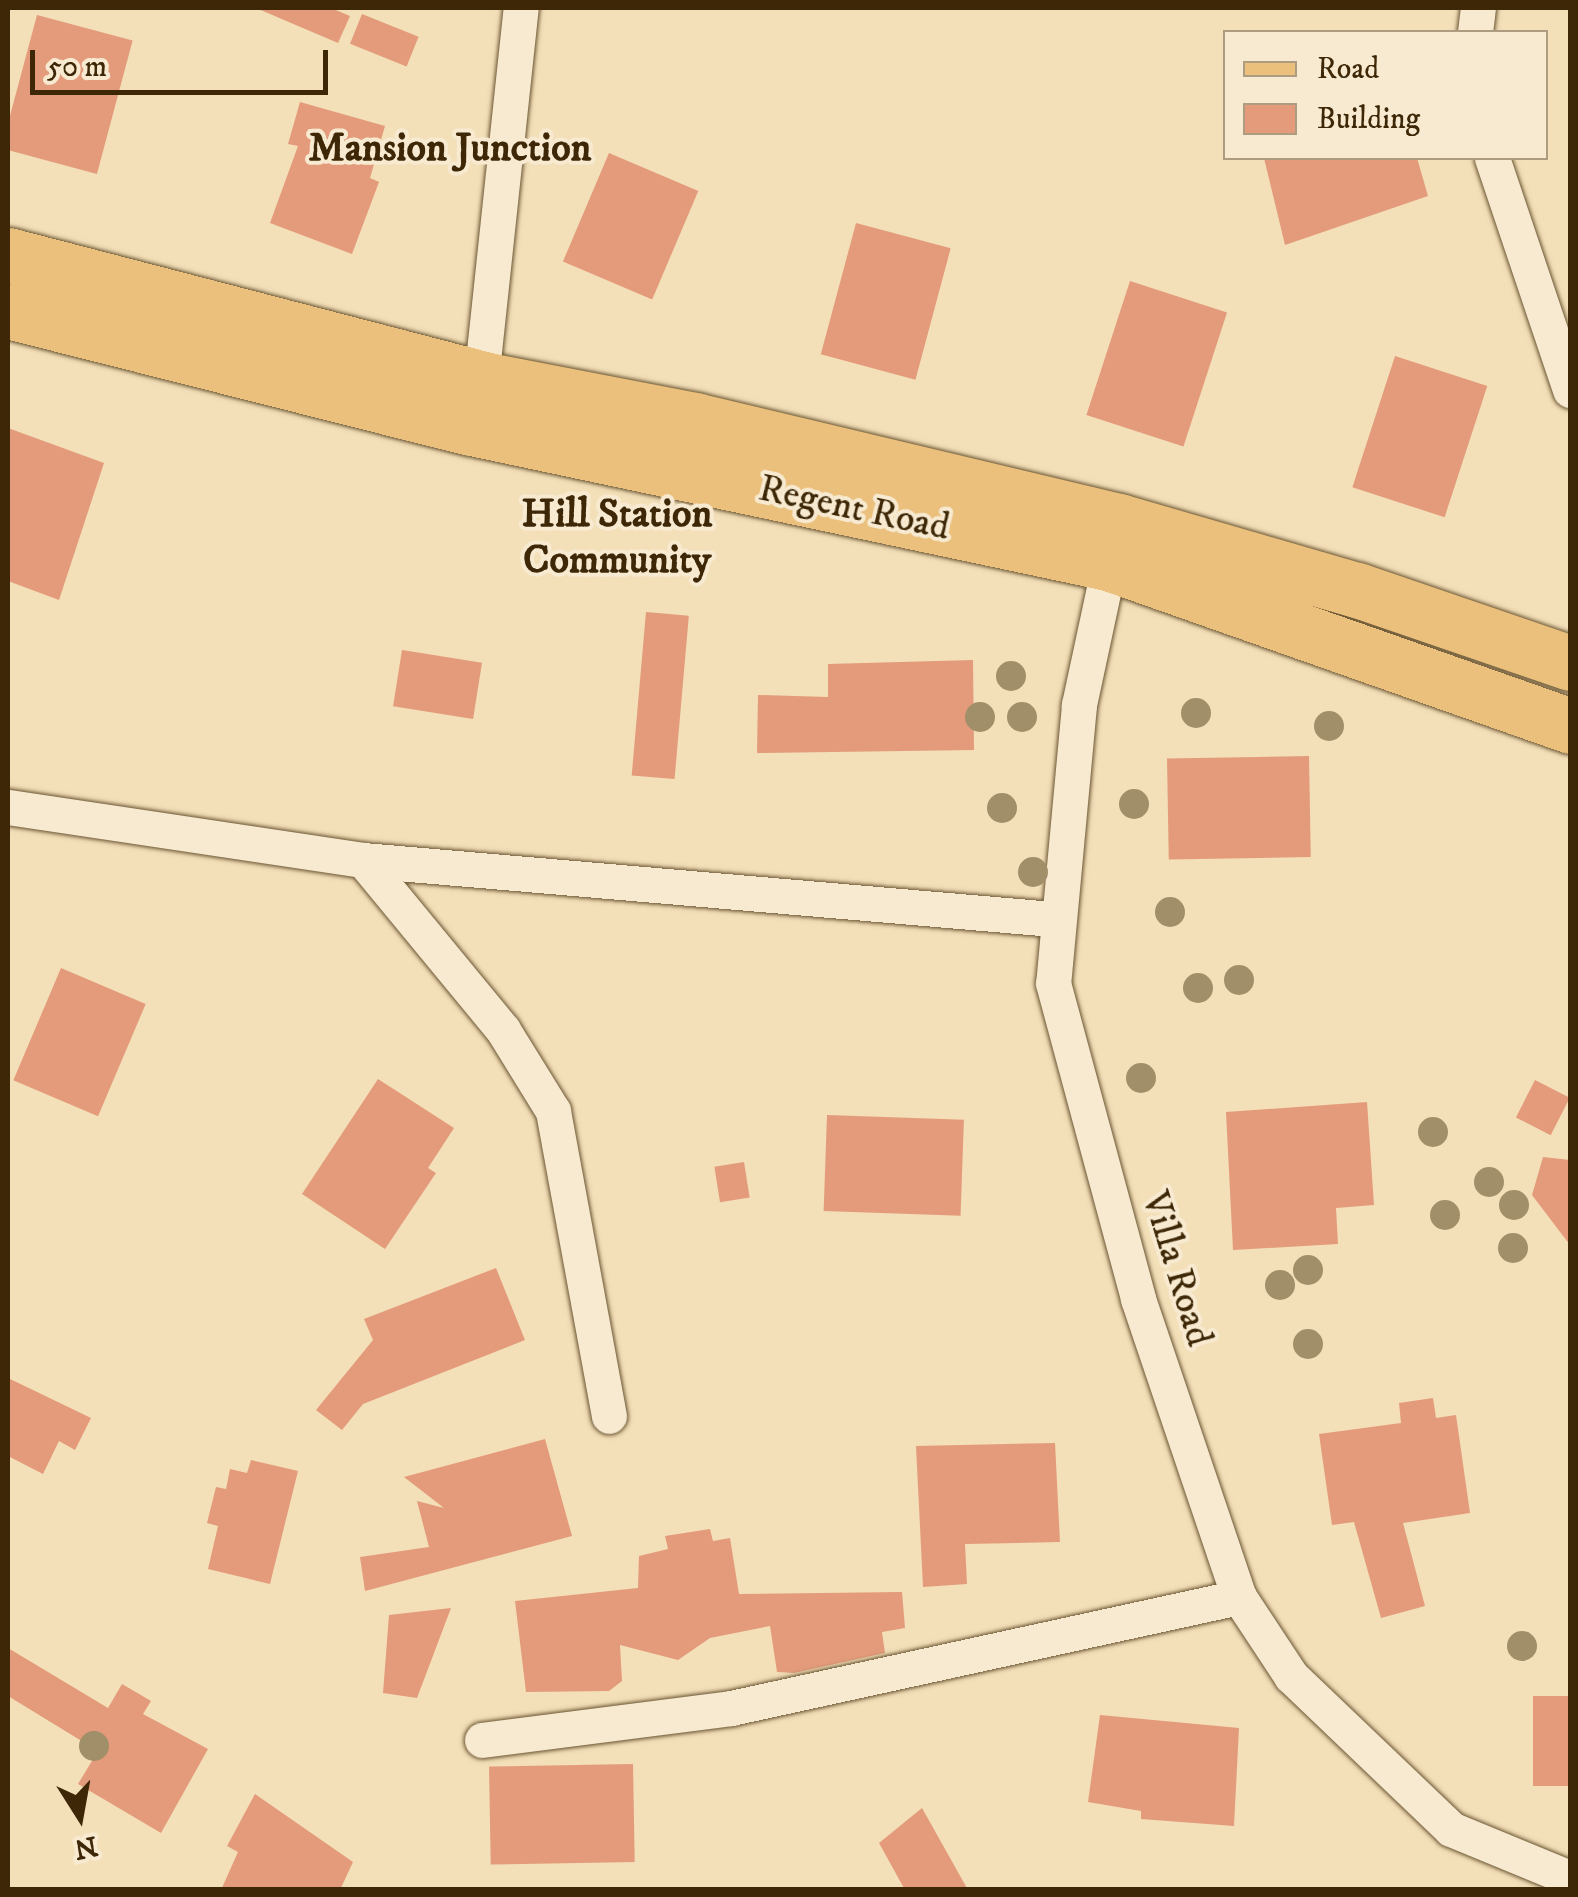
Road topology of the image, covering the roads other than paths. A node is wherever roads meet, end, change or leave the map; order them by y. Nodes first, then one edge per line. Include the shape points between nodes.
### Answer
1 (522, 8) edge
2 (1493, 160) edge
3 (8, 255) edge
4 (8, 311) edge
5 (1570, 390) edge
6 (477, 403) junction
7 (1114, 542) junction
8 (1570, 663) edge
9 (1570, 726) edge
10 (8, 807) edge
11 (363, 860) junction
12 (1053, 920) junction
13 (609, 1416) dead end
14 (1239, 1598) junction
15 (482, 1740) dead end
16 (1570, 1878) edge

1 - 6 street
2 - 5 street
3 - 6 main road, Regent Road
4 - 6 main road, Regent Road
6 - 7 main road, Regent Road
7 - 8 main road, Regent Road
7 - 9 main road, Regent Road
7 - 12 street, Villa Road via 1079,705
10 - 11 street
11 - 12 street
11 - 13 street via 504,1030 553,1112
12 - 14 street, Villa Road via 1053,983 1074,1080 1138,1300
14 - 15 street via 731,1708
14 - 16 street, Villa Road via 1291,1676 1452,1829

